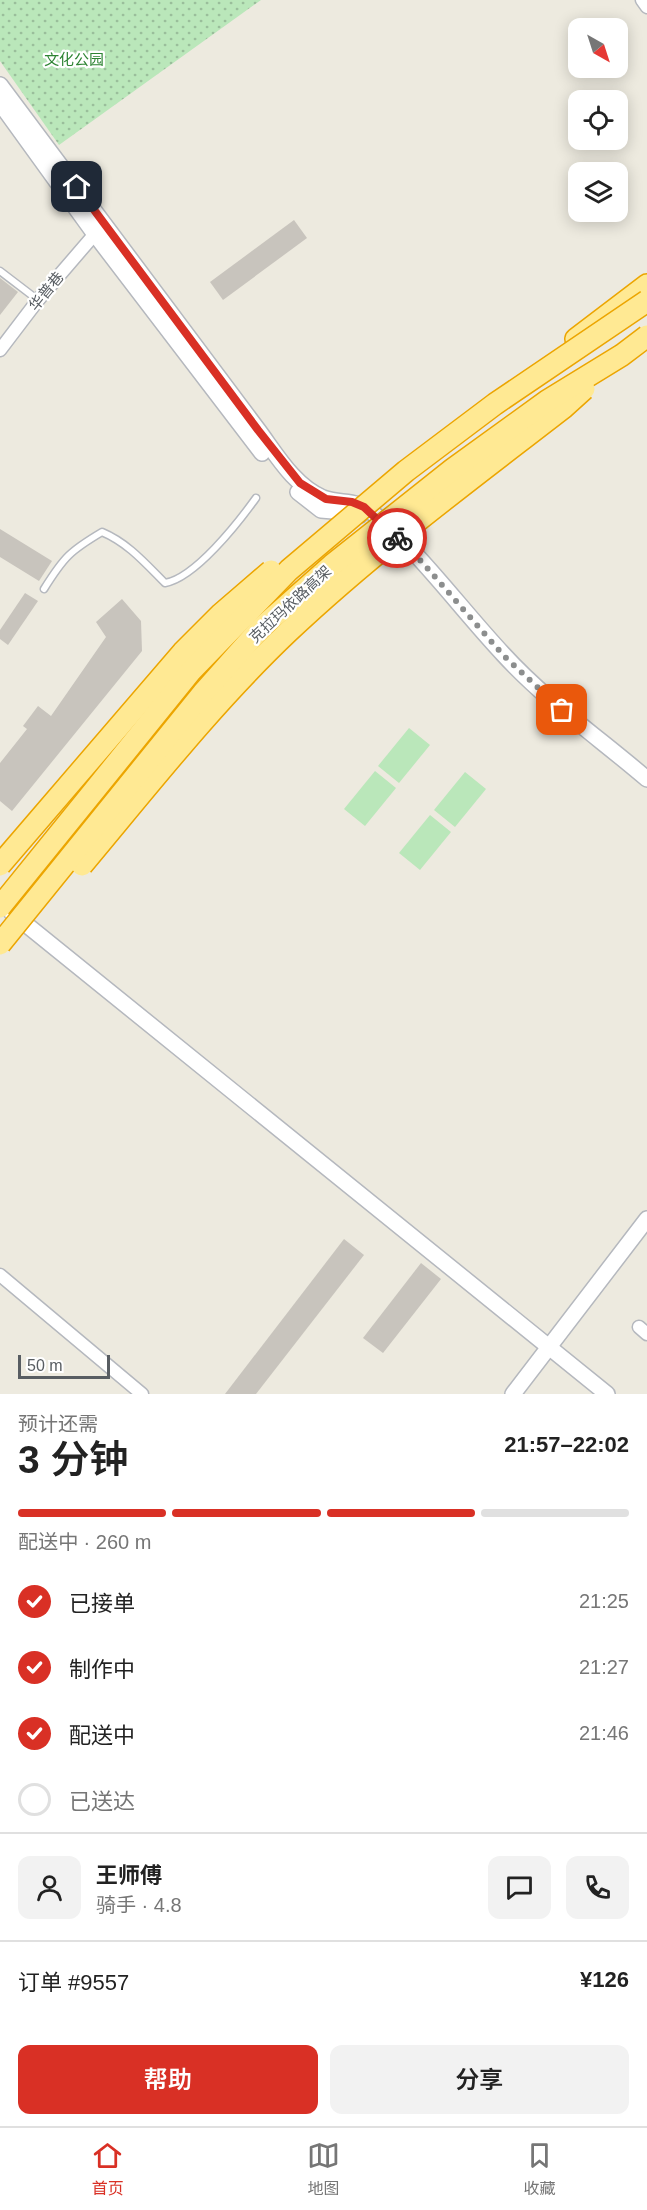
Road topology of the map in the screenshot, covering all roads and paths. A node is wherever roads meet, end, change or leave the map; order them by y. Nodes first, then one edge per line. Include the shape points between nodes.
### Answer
1 (642, 0) edge
2 (647, 7) edge
3 (0, 84) edge
4 (0, 104) edge
5 (99, 228) junction
6 (0, 271) edge
7 (647, 285) edge
8 (38, 300) junction
9 (647, 301) edge
10 (647, 336) edge
11 (0, 350) edge
12 (622, 355) junction
13 (495, 404) junction
14 (406, 471) junction
15 (256, 498) dead end
16 (378, 524) junction
17 (44, 589) dead end
18 (647, 779) edge
19 (647, 791) edge
20 (0, 865) edge
21 (0, 905) edge
22 (30, 928) junction
23 (0, 944) edge
24 (647, 1219) edge
25 (0, 1275) edge
26 (549, 1349) junction
27 (142, 1394) edge
28 (513, 1394) edge
29 (607, 1394) edge

1 - 2 street
3 - 5 street
4 - 5 street
5 - 8 street, 华普巷
5 - 16 street via 286,483 321,510 357,513
6 - 8 lane
7 - 13 highway, bridge
8 - 11 street, 华普巷
9 - 13 highway, 克拉玛依路高架, bridge
10 - 12 highway, 克拉玛依路高架, bridge
12 - 22 highway, bridge via 563,408 351,573 287,633 201,723
12 - 23 highway, 克拉玛依路高架, bridge via 547,400 453,469 260,628
13 - 14 highway, 克拉玛依路高架, bridge
14 - 20 highway, bridge via 299,546 221,614 135,706
14 - 21 highway, 克拉玛依路高架, bridge via 289,570 191,671
15 - 17 lane via 190,573 173,582 165,583 129,547 102,532 71,551
16 - 18 street via 422,562 504,656 562,710
16 - 19 street via 499,663
21 - 22 street
22 - 26 street
24 - 26 street
25 - 27 street
26 - 28 street
26 - 29 street

